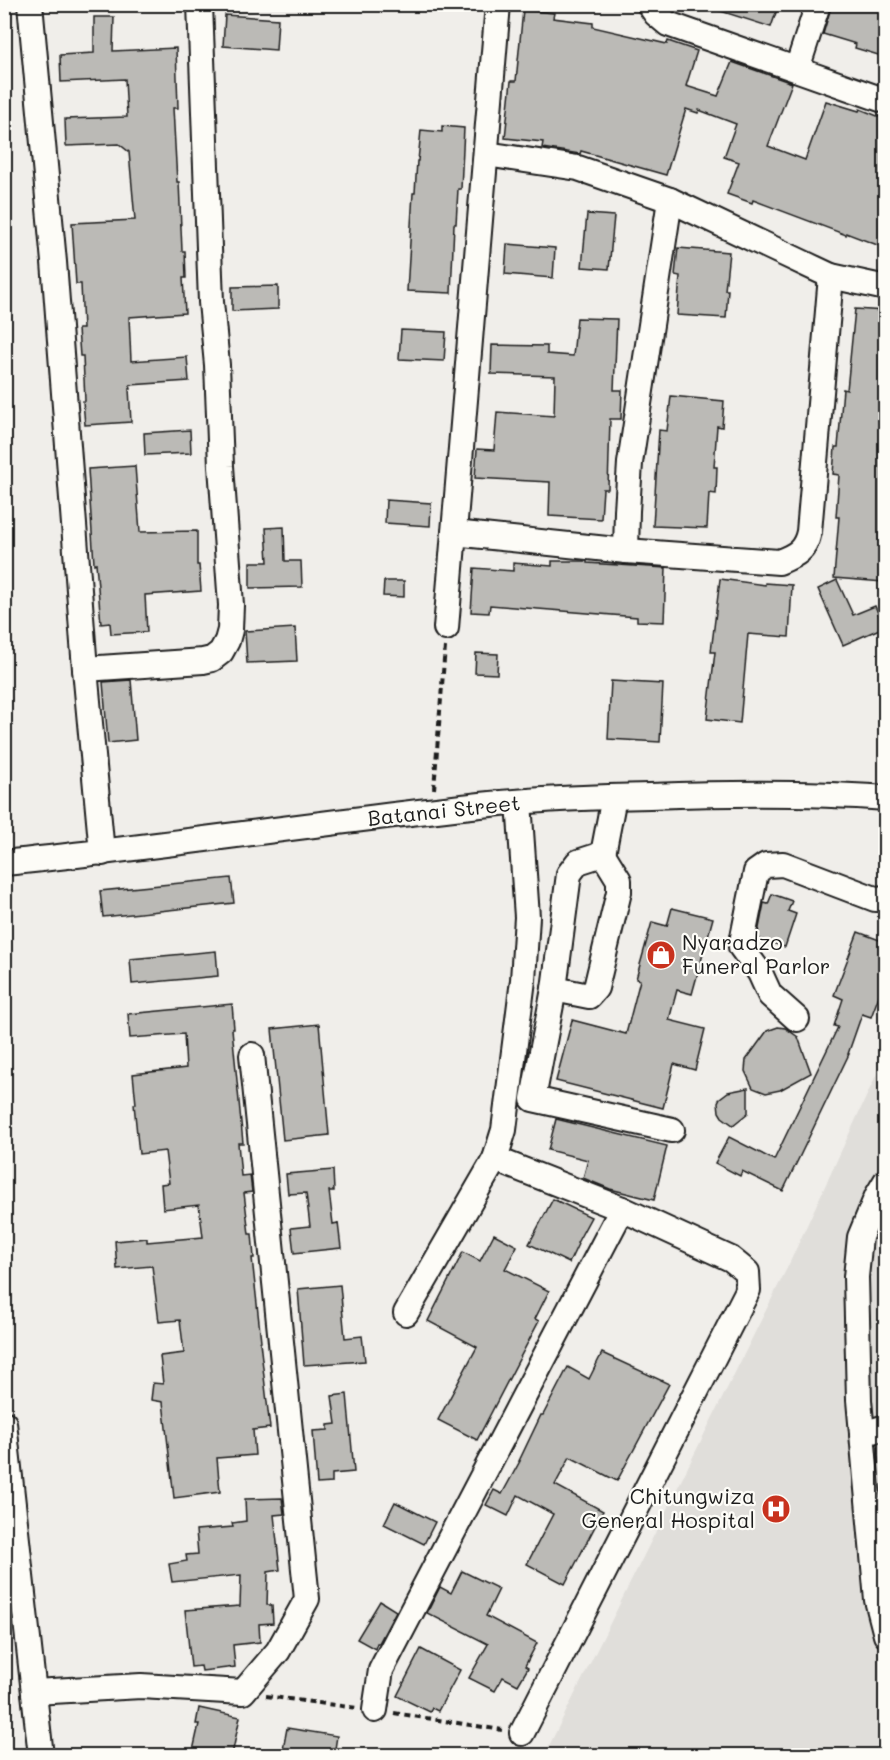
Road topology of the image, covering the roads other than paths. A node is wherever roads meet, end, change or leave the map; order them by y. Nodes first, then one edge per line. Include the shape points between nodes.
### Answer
1 (30, 4) edge
2 (200, 4) edge
3 (498, 4) edge
4 (649, 4) edge
5 (818, 4) edge
6 (797, 69) junction
7 (885, 101) edge
8 (486, 154) junction
9 (670, 200) junction
10 (831, 276) junction
11 (885, 288) edge
12 (454, 533) junction
13 (626, 551) junction
14 (446, 628) road end
15 (86, 669) junction
16 (614, 797) junction
17 (885, 798) edge
18 (519, 802) junction
19 (102, 853) junction
20 (603, 854) junction
21 (4, 864) edge
22 (885, 898) edge
23 (554, 989) junction
24 (796, 1019) dead end
25 (252, 1055) dead end
26 (672, 1130) dead end
27 (495, 1159) junction
28 (885, 1181) edge
29 (622, 1209) junction
30 (406, 1313) dead end
31 (4, 1423) edge
32 (885, 1427) edge
33 (862, 1434) junction
34 (879, 1561) edge
35 (885, 1635) edge
36 (34, 1692) junction
37 (375, 1710) dead end
38 (522, 1733) dead end
39 (41, 1755) edge

1 - 15 street
2 - 15 street via 211,302 230,630 221,652 202,661
3 - 8 street
4 - 6 street via 668,24
5 - 6 street
6 - 7 street
8 - 9 street via 578,168
8 - 12 street
9 - 10 street
9 - 13 street via 630,463
10 - 11 street
10 - 13 street via 807,543 779,562
12 - 13 street
12 - 14 street
15 - 19 street
16 - 17 street, Batanai Street via 725,793
16 - 18 street, Batanai Street
16 - 20 street
18 - 19 street, Batanai Street
18 - 27 street via 527,917 523,980 504,1130
19 - 21 street, Batanai Street
20 - 23 street via 578,862 569,874
20 - 23 street via 619,880 619,892 596,988 589,996
22 - 24 street via 874,899 783,864 766,864 756,872 741,947 770,995
23 - 26 street via 533,1099
25 - 36 street via 307,1599 278,1651 243,1692 141,1686
27 - 29 street
27 - 30 street
28 - 33 street via 860,1237 857,1267
29 - 37 street via 381,1670
29 - 38 street via 731,1259 747,1272 748,1290
31 - 36 street
32 - 33 street
33 - 34 street
34 - 35 street via 877,1600
36 - 39 street

